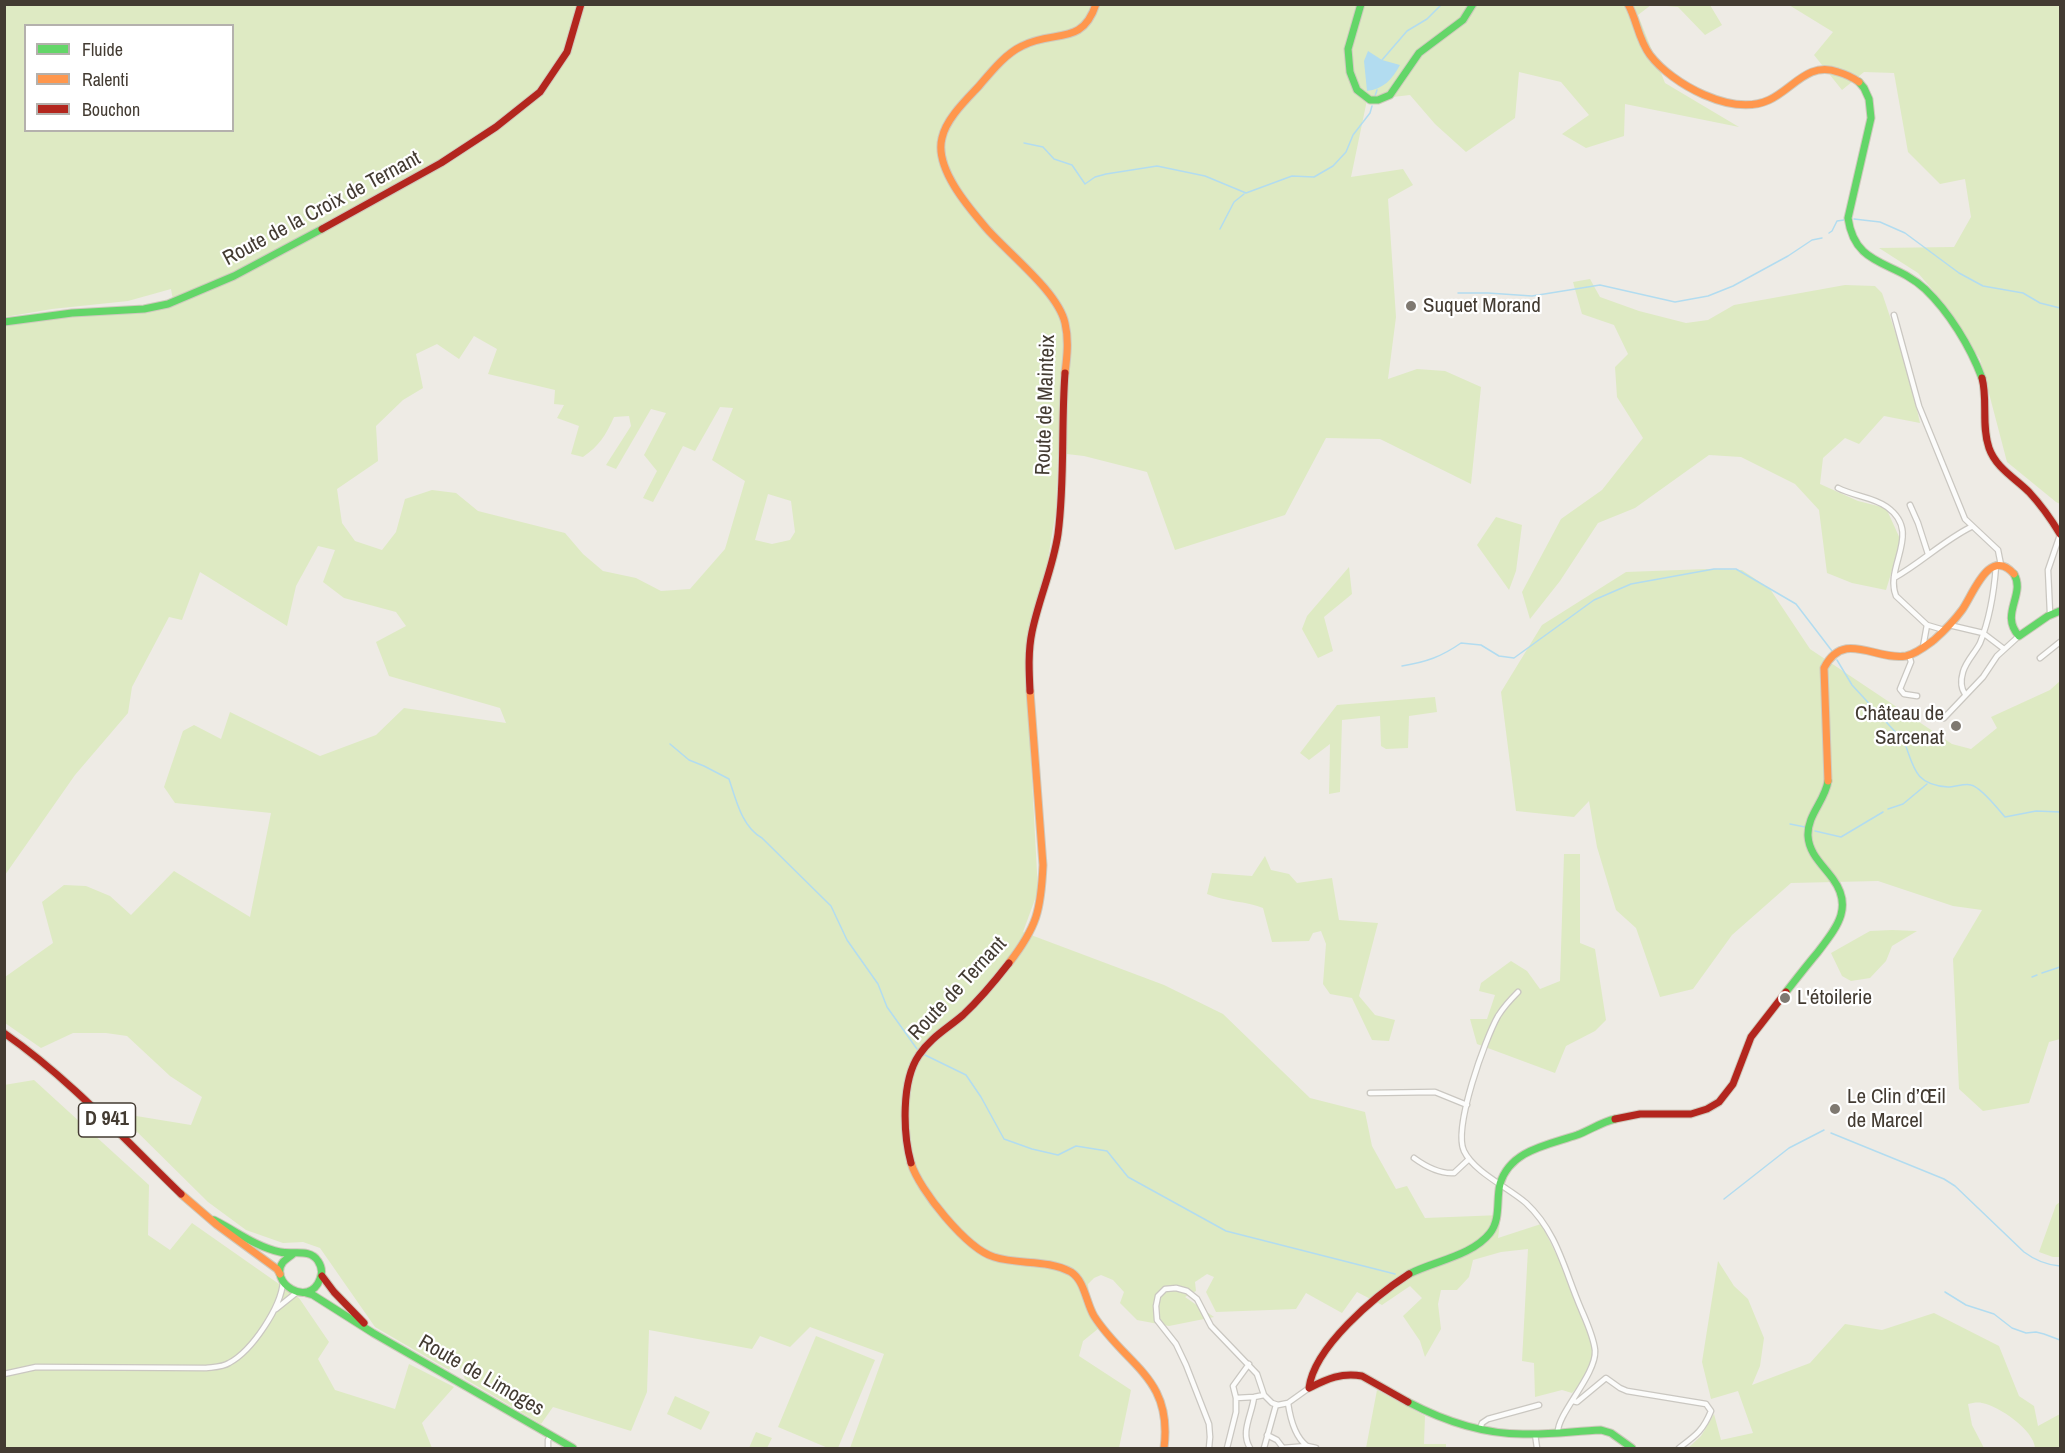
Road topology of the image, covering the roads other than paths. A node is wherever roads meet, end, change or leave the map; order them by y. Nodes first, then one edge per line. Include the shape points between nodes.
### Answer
1 (581, 4) edge
2 (1096, 4) edge
3 (1361, 4) edge
4 (1473, 4) edge
5 (1628, 4) edge
6 (1894, 315) dead end
7 (4, 322) edge
8 (1838, 488) dead end
9 (1910, 505) dead end
10 (1971, 527) junction
11 (2061, 535) edge
12 (1928, 554) junction
13 (1998, 565) junction
14 (1894, 578) junction
15 (2061, 610) edge
16 (2050, 614) junction
17 (1927, 625) junction
18 (1946, 628) junction
19 (1983, 633) junction
20 (2019, 636) junction
21 (2061, 642) edge
22 (1923, 647) junction
23 (2004, 649) junction
24 (1909, 655) junction
25 (2040, 658) dead end
26 (1965, 694) junction
27 (1917, 696) dead end
28 (1944, 718) dead end
29 (1034, 927) joint
30 (1518, 992) dead end
31 (4, 1033) edge
32 (1370, 1094) dead end
33 (1467, 1106) junction
34 (1414, 1158) dead end
35 (1469, 1159) junction
36 (1499, 1185) junction
37 (203, 1214) junction
38 (294, 1253) junction
39 (280, 1274) junction
40 (322, 1276) junction
41 (283, 1282) junction
42 (296, 1293) junction
43 (306, 1293) junction
44 (274, 1311) junction
45 (373, 1333) junction
46 (1249, 1364) junction
47 (4, 1374) edge
48 (1309, 1388) junction
49 (1264, 1395) junction
50 (1254, 1397) junction
51 (1236, 1398) junction
52 (1573, 1401) junction
53 (1288, 1403) junction
54 (1276, 1405) junction
55 (1539, 1405) dead end
56 (1480, 1429) junction
57 (1558, 1432) junction
58 (1535, 1434) junction
59 (551, 1435) junction
60 (1267, 1435) junction
61 (1307, 1447) edge
62 (548, 1449) edge
63 (573, 1449) edge
64 (1164, 1449) edge
65 (1209, 1449) edge
66 (1227, 1449) edge
67 (1250, 1449) edge
68 (1264, 1449) edge
69 (1316, 1449) edge
70 (1537, 1449) edge
71 (1632, 1449) edge
72 (1679, 1449) edge

1 - 7 street, Route de la Croix de Ternant via 567,52 540,92 496,127 392,191 234,276 168,304
2 - 29 street, Route de Mainteix via 1093,16 1082,29 1066,36 1028,42 1007,57 951,119 940,144 950,178 967,203 984,227 1056,302 1065,324 1060,516 1055,553 1029,649 1043,865 1042,894
3 - 4 street via 1348,49 1350,72 1357,90 1370,100 1390,95 1419,53 1463,20
5 - 11 street via 1649,54 1672,77 1697,91 1746,105 1758,103 1798,77 1820,69 1842,72 1864,87 1871,118 1848,218 1850,235 1866,254 1916,281 1934,300 1979,367 1985,390 1985,432 1992,455 2037,501
6 - 10 street via 1919,406
8 - 14 street via 1886,506 1898,519 1903,538
9 - 12 street
10 - 12 street
10 - 13 street via 1998,550
11 - 16 street via 2048,570
12 - 14 street
13 - 18 street via 1982,575 1969,601
13 - 19 street
13 - 20 street via 2014,572 2017,580 2011,625
14 - 17 street via 1896,596
15 - 16 street
16 - 20 street
17 - 18 street
17 - 22 street
18 - 19 street
18 - 22 street
19 - 23 street
19 - 26 street via 1962,674
20 - 23 street
21 - 25 street
22 - 24 street
23 - 26 street
24 - 27 street via 1911,662 1900,689 1904,694
24 - 36 street via 1848,649 1830,656 1826,663 1828,778 1823,798 1813,810 1808,838 1812,853 1843,896 1842,915 1836,928 1758,1026 1746,1046 1733,1086 1709,1109 1691,1114 1630,1114 1549,1143 1524,1154 1506,1168
26 - 28 street
29 - 64 street, Route de Ternant via 966,1012 916,1060 907,1089 906,1113 912,1165 926,1193 982,1254 994,1259 1038,1261 1072,1273 1094,1317 1157,1393 1168,1424
30 - 33 street via 1498,1016 1480,1058
31 - 37 street, D 941 via 51,1066
32 - 33 street via 1435,1092
33 - 35 street via 1460,1139
34 - 35 street via 1447,1173 1454,1173
35 - 36 street
36 - 48 street via 1498,1214 1491,1233 1390,1289 1323,1354 1311,1372
36 - 52 street via 1513,1192 1542,1220 1560,1252 1592,1336 1595,1358
37 - 38 street, D 941 via 253,1242
37 - 39 street, D 941
38 - 39 street via 284,1261
38 - 40 street via 314,1257
39 - 41 street
40 - 43 street
40 - 45 street, Route de Limoges
41 - 42 street
41 - 44 street
42 - 43 street
42 - 44 street
43 - 45 street, Route de Limoges
44 - 47 street via 244,1352 228,1365 36,1367
45 - 59 street, Route de Limoges
46 - 49 street
46 - 51 street via 1233,1386
46 - 65 street via 1211,1326 1197,1299 1187,1291 1166,1289 1158,1296 1157,1320 1186,1365 1209,1424
48 - 53 street
48 - 56 street via 1336,1376 1354,1374 1430,1414
49 - 50 street
49 - 54 street
50 - 51 street
50 - 67 street via 1246,1424
51 - 66 street
52 - 57 street via 1558,1425
52 - 72 street via 1587,1396 1606,1378 1636,1393 1706,1404 1710,1407 1708,1416 1699,1432
53 - 54 street
53 - 61 street via 1291,1418
54 - 60 street
55 - 56 street via 1488,1419
56 - 58 street
57 - 58 street
57 - 71 street via 1607,1431
58 - 70 street
59 - 62 street
59 - 63 street, Route de Limoges
60 - 61 street via 1283,1448
60 - 68 street
61 - 69 street

